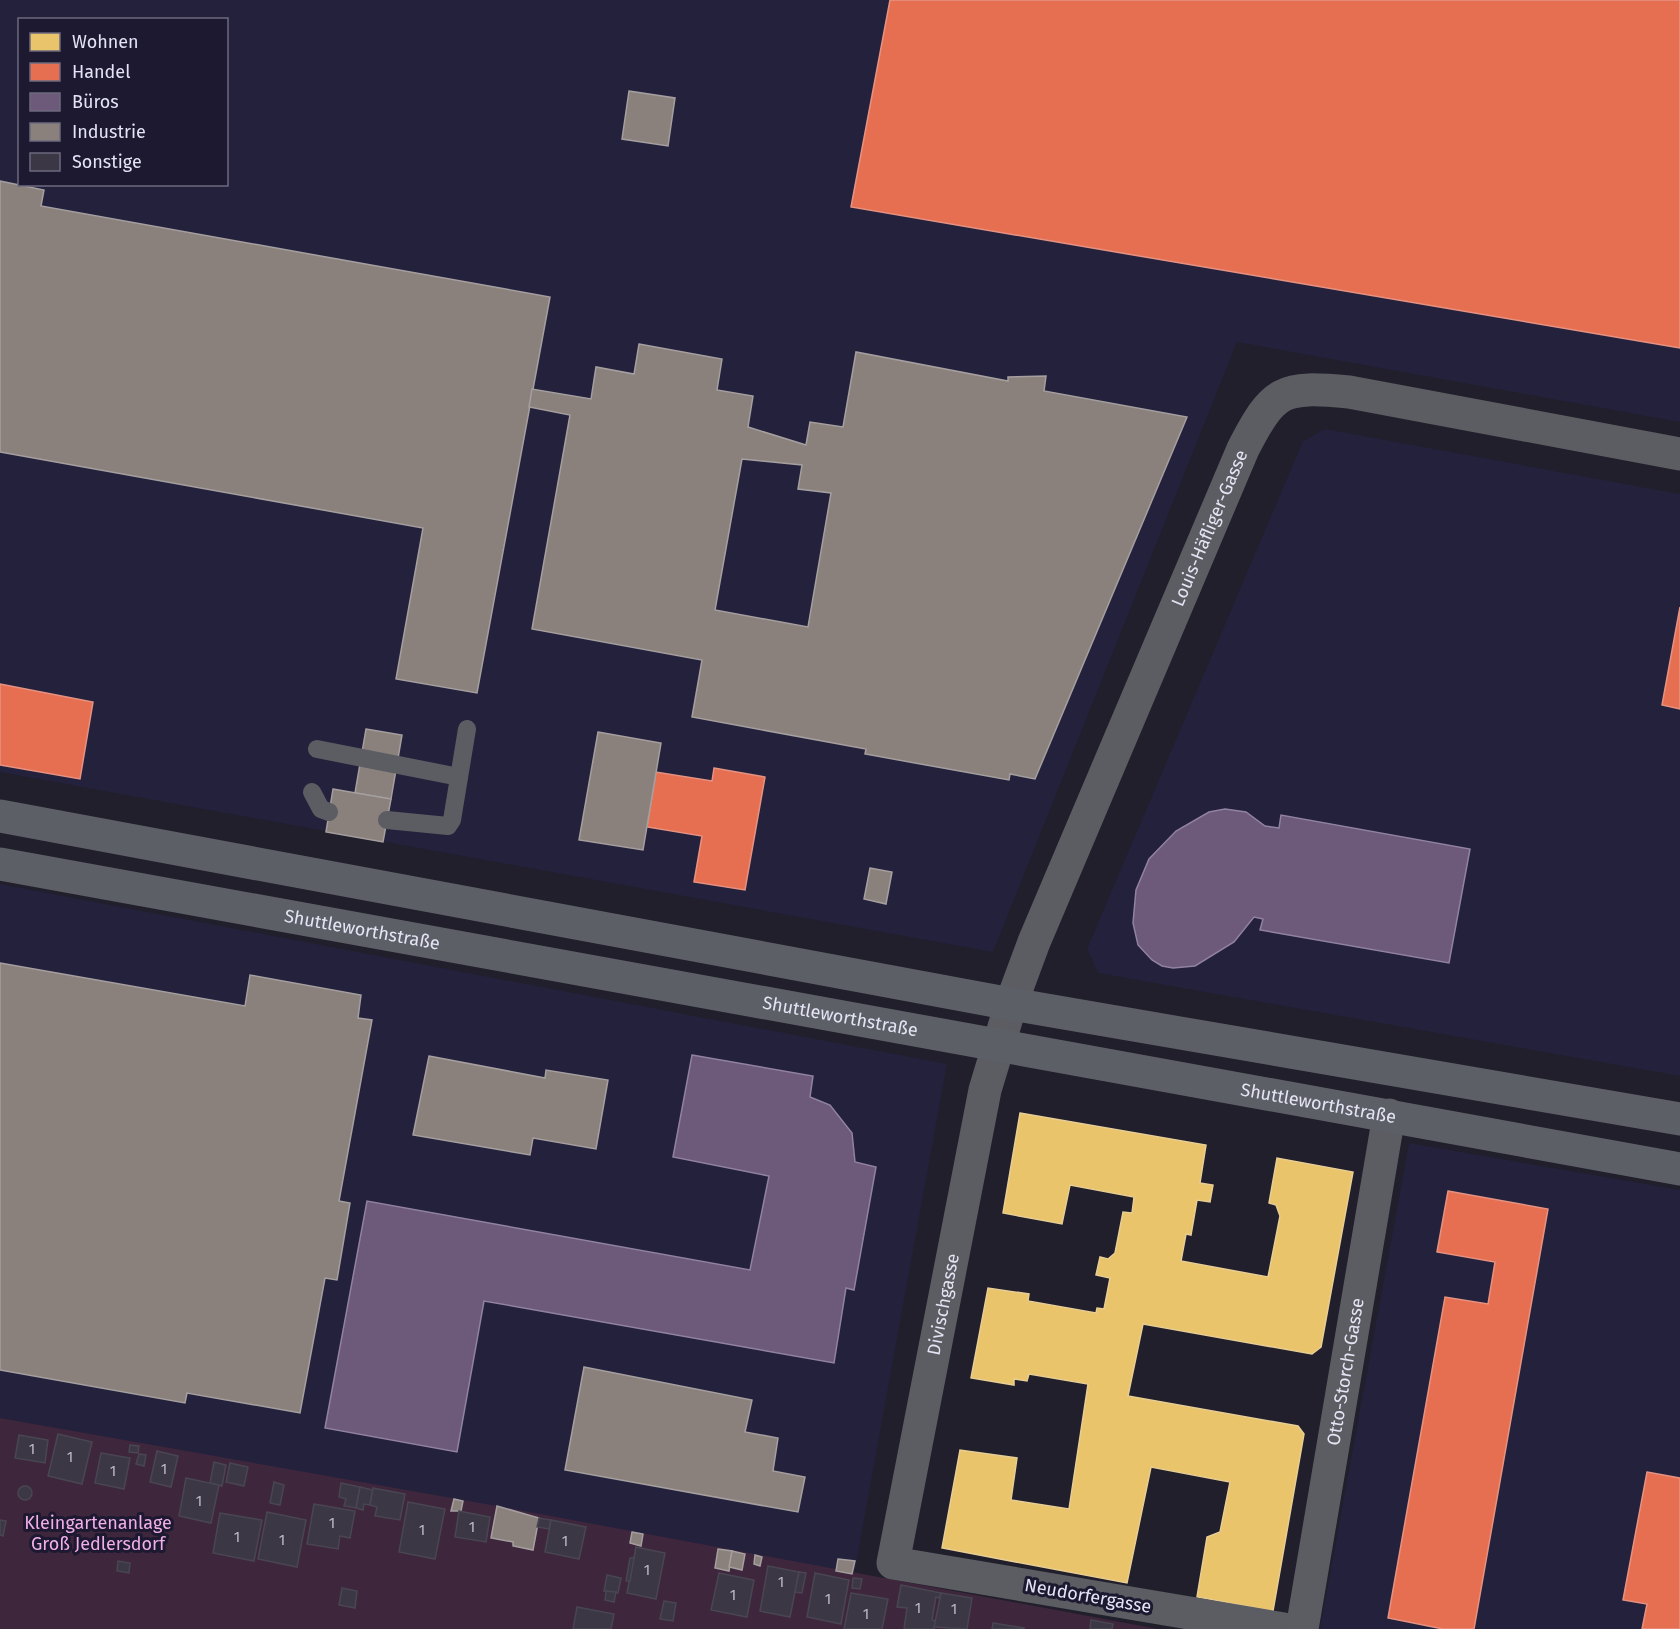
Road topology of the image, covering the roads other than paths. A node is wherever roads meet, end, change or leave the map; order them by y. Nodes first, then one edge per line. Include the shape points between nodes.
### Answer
1 (1680, 454) edge
2 (467, 729) dead end
3 (317, 749) dead end
4 (459, 777) junction
5 (312, 792) dead end
6 (329, 812) dead end
7 (0, 816) edge
8 (387, 820) dead end
9 (0, 864) edge
10 (1011, 1004) junction
11 (998, 1047) junction
12 (1389, 1115) junction
13 (1680, 1119) edge
14 (1680, 1169) edge
15 (893, 1563) joint
16 (1284, 1629) edge
17 (1302, 1629) edge

1 - 10 street, Louis-Häfliger-Gasse via 1349,392 1310,389 1281,394 1258,419 1243,449
2 - 4 lane
3 - 4 lane
4 - 8 lane via 448,826
5 - 6 lane via 321,809
7 - 10 main road
9 - 11 main road, Shuttleworthstraße
10 - 11 street, Louis-Häfliger-Gasse
10 - 13 main road
11 - 12 main road, Shuttleworthstraße
11 - 15 street, Divischgasse via 979,1116
12 - 14 main road, Shuttleworthstraße
12 - 17 street, Otto-Storch-Gasse
15 - 16 street, Neudorfergasse

